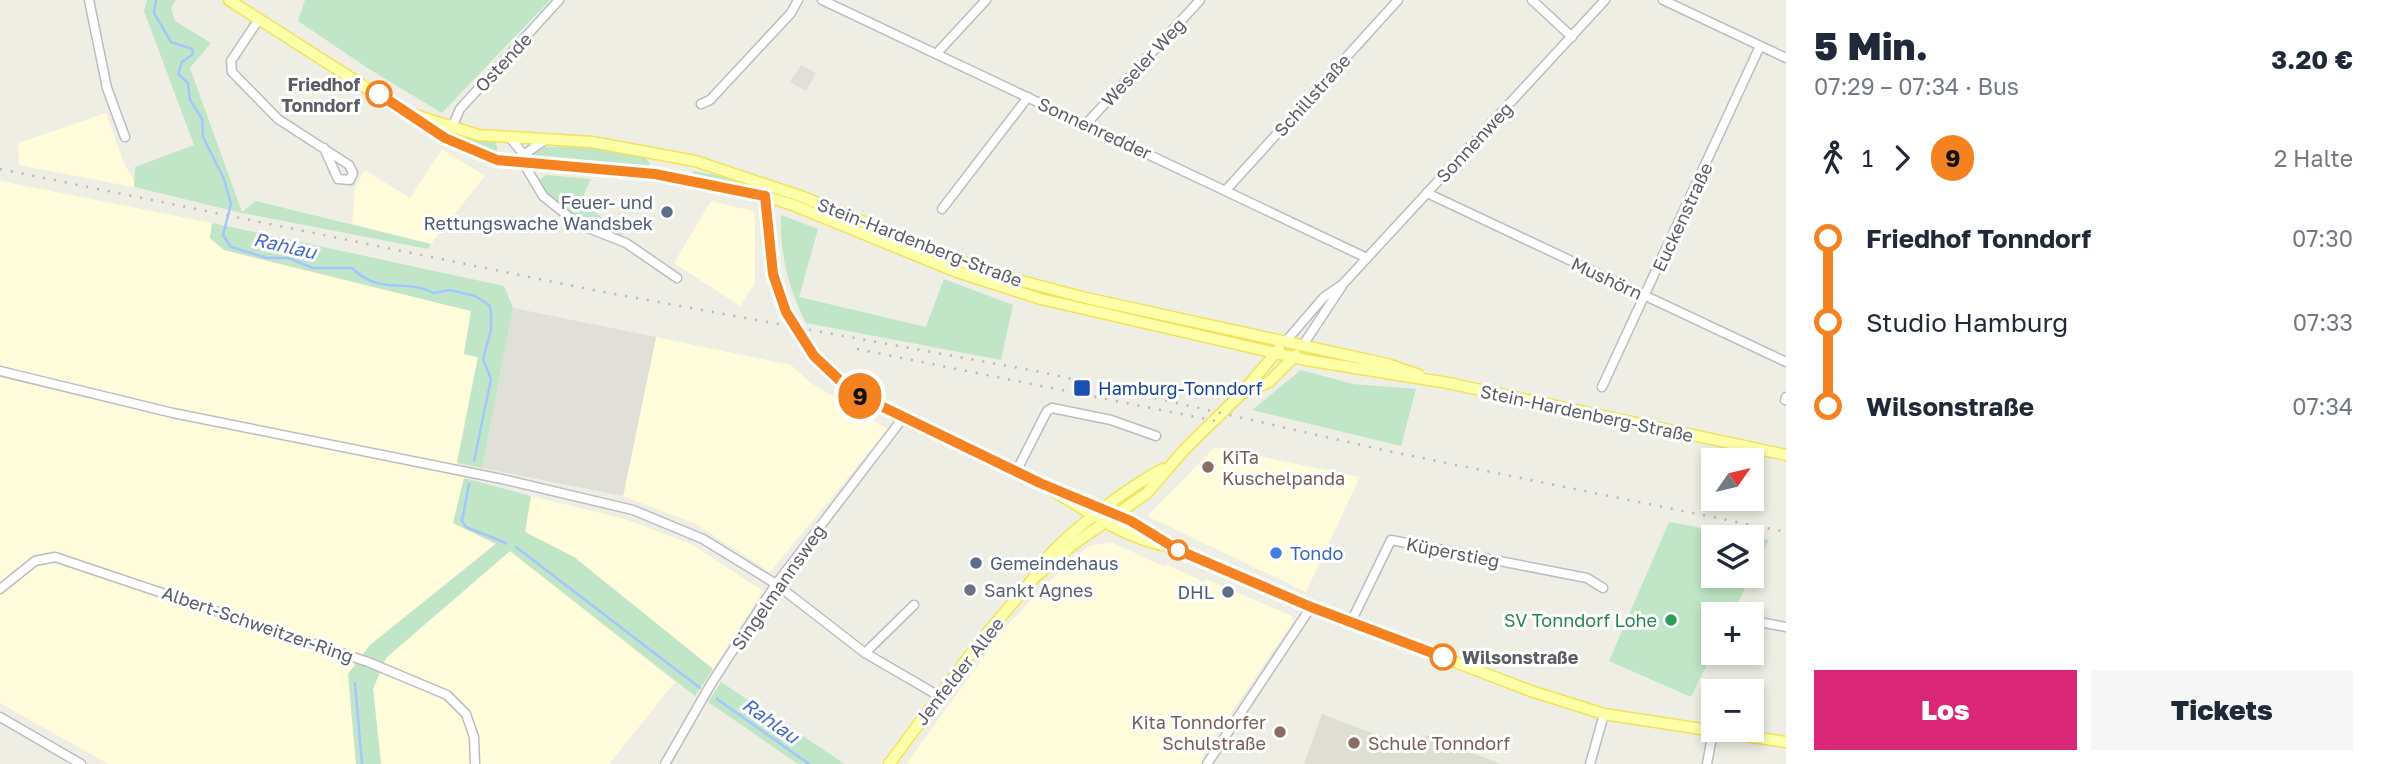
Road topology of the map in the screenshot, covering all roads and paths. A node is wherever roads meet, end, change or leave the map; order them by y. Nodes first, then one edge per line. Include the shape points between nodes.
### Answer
1 (89, 0) edge
2 (229, 0) edge
3 (559, 0) edge
4 (798, 0) edge
5 (822, 0) edge
6 (986, 0) edge
7 (1200, 0) edge
8 (1398, 0) edge
9 (1532, 0) edge
10 (1605, 0) edge
11 (1663, 0) edge
12 (259, 19) junction
13 (1572, 37) junction
14 (1760, 46) junction
15 (937, 54) junction
16 (1786, 58) edge
17 (1028, 97) junction
18 (701, 104) dead end
19 (411, 114) junction
20 (1087, 123) junction
21 (452, 127) junction
22 (125, 137) dead end
23 (511, 139) junction
24 (545, 140) junction
25 (324, 148) dead end
26 (525, 160) junction
27 (767, 184) junction
28 (1226, 190) junction
29 (1427, 193) junction
30 (765, 196) junction
31 (942, 209) dead end
32 (1367, 258) junction
33 (677, 278) dead end
34 (1343, 284) junction
35 (1645, 296) junction
36 (1286, 341) junction
37 (1303, 345) junction
38 (1275, 353) junction
39 (1294, 358) junction
40 (1786, 362) edge
41 (0, 371) edge
42 (1429, 380) junction
43 (1602, 387) dead end
44 (1240, 395) junction
45 (903, 418) junction
46 (1156, 436) dead end
47 (1786, 456) edge
48 (1167, 468) junction
49 (1016, 472) junction
50 (1040, 483) junction
51 (1105, 510) junction
52 (1118, 515) junction
53 (1094, 517) junction
54 (1105, 523) junction
55 (1173, 547) junction
56 (1033, 579) junction
57 (776, 584) junction
58 (1603, 588) dead end
59 (0, 589) edge
60 (914, 605) dead end
61 (1311, 607) junction
62 (1351, 622) junction
63 (1764, 623) edge
64 (1786, 626) edge
65 (865, 653) junction
66 (939, 696) junction
67 (1604, 714) junction
68 (0, 717) edge
69 (1701, 729) edge
70 (1764, 739) edge
71 (1711, 742) edge
72 (1786, 742) edge
73 (81, 764) edge
74 (475, 764) edge
75 (665, 764) edge
76 (889, 764) edge
77 (1207, 764) edge
78 (1590, 764) edge
79 (1707, 764) edge

1 - 22 street via 107,88
2 - 12 main road
3 - 21 street, Ostende via 460,109
4 - 18 street via 717,93
5 - 15 street, Sonnenredder
6 - 15 street
7 - 20 street, Weseler Weg
8 - 28 street, Schillstraße
9 - 13 street
10 - 13 street, Sonnenweg
11 - 14 street
12 - 19 main road
12 - 25 street via 231,61 232,72 278,119
13 - 29 street, Sonnenweg
14 - 16 street
14 - 35 street, Euckenstraße
15 - 17 street, Sonnenredder
17 - 20 street, Sonnenredder
17 - 31 street
19 - 21 main road, Stein-Hardenberg-Straße
19 - 26 main road, Stein-Hardenberg-Straße via 475,153
20 - 28 street, Sonnenredder
21 - 23 main road, Stein-Hardenberg-Straße
23 - 24 main road, Stein-Hardenberg-Straße
23 - 26 street
24 - 26 street
24 - 27 main road, Stein-Hardenberg-Straße via 592,142 670,155
26 - 30 main road, Stein-Hardenberg-Straße via 655,174
26 - 33 street via 543,196 578,224 626,243
27 - 30 main road
27 - 36 main road, Stein-Hardenberg-Straße via 987,272
28 - 32 street, Sonnenredder
29 - 32 street, Sonnenweg
29 - 35 street, Mushörn
30 - 38 main road, Stein-Hardenberg-Straße via 1020,293
30 - 45 main road via 773,274 795,329 839,382
32 - 34 street, Sonnenweg
34 - 36 street, Sonnenweg via 1324,297
34 - 37 street, Sonnenweg
35 - 40 street, Mushörn
35 - 43 street, Euckenstraße
36 - 37 main road, Stein-Hardenberg-Straße
36 - 38 main road, Sonnenweg
37 - 39 main road, Sonnenweg
37 - 42 main road, Stein-Hardenberg-Straße via 1387,364
38 - 39 main road, Stein-Hardenberg-Straße
38 - 44 main road, Sonnenweg
39 - 42 main road, Stein-Hardenberg-Straße
39 - 44 main road, Sonnenweg via 1269,382
41 - 57 street via 164,411 599,500 703,539
42 - 47 main road, Stein-Hardenberg-Straße
44 - 48 main road, Sonnenweg
45 - 49 main road
45 - 57 street, Singelmannsweg
46 - 49 street via 1111,420 1052,408 1046,411
48 - 51 main road, Sonnenweg
48 - 52 main road, Sonnenweg via 1147,493
49 - 50 main road
50 - 51 main road
50 - 53 main road
51 - 52 main road
51 - 53 main road, Jenfelder Allee
52 - 54 main road, Sonnenweg
52 - 55 main road
53 - 54 main road
53 - 56 main road, Jenfelder Allee via 1048,555
54 - 55 main road via 1145,541
54 - 56 main road, Jenfelder Allee
55 - 61 main road
56 - 66 main road, Jenfelder Allee
57 - 65 street
57 - 75 street, Singelmannsweg
58 - 62 street, Küperstieg via 1587,578 1391,540
59 - 74 street, Albert-Schweitzer-Ring via 35,561 55,557 368,662 447,695 466,714 474,737
60 - 65 street
61 - 62 main road
61 - 77 street
62 - 67 main road
63 - 64 street
65 - 66 street
66 - 76 main road, Jenfelder Allee
67 - 69 main road
67 - 78 street
68 - 73 street
70 - 72 main road
71 - 79 street

